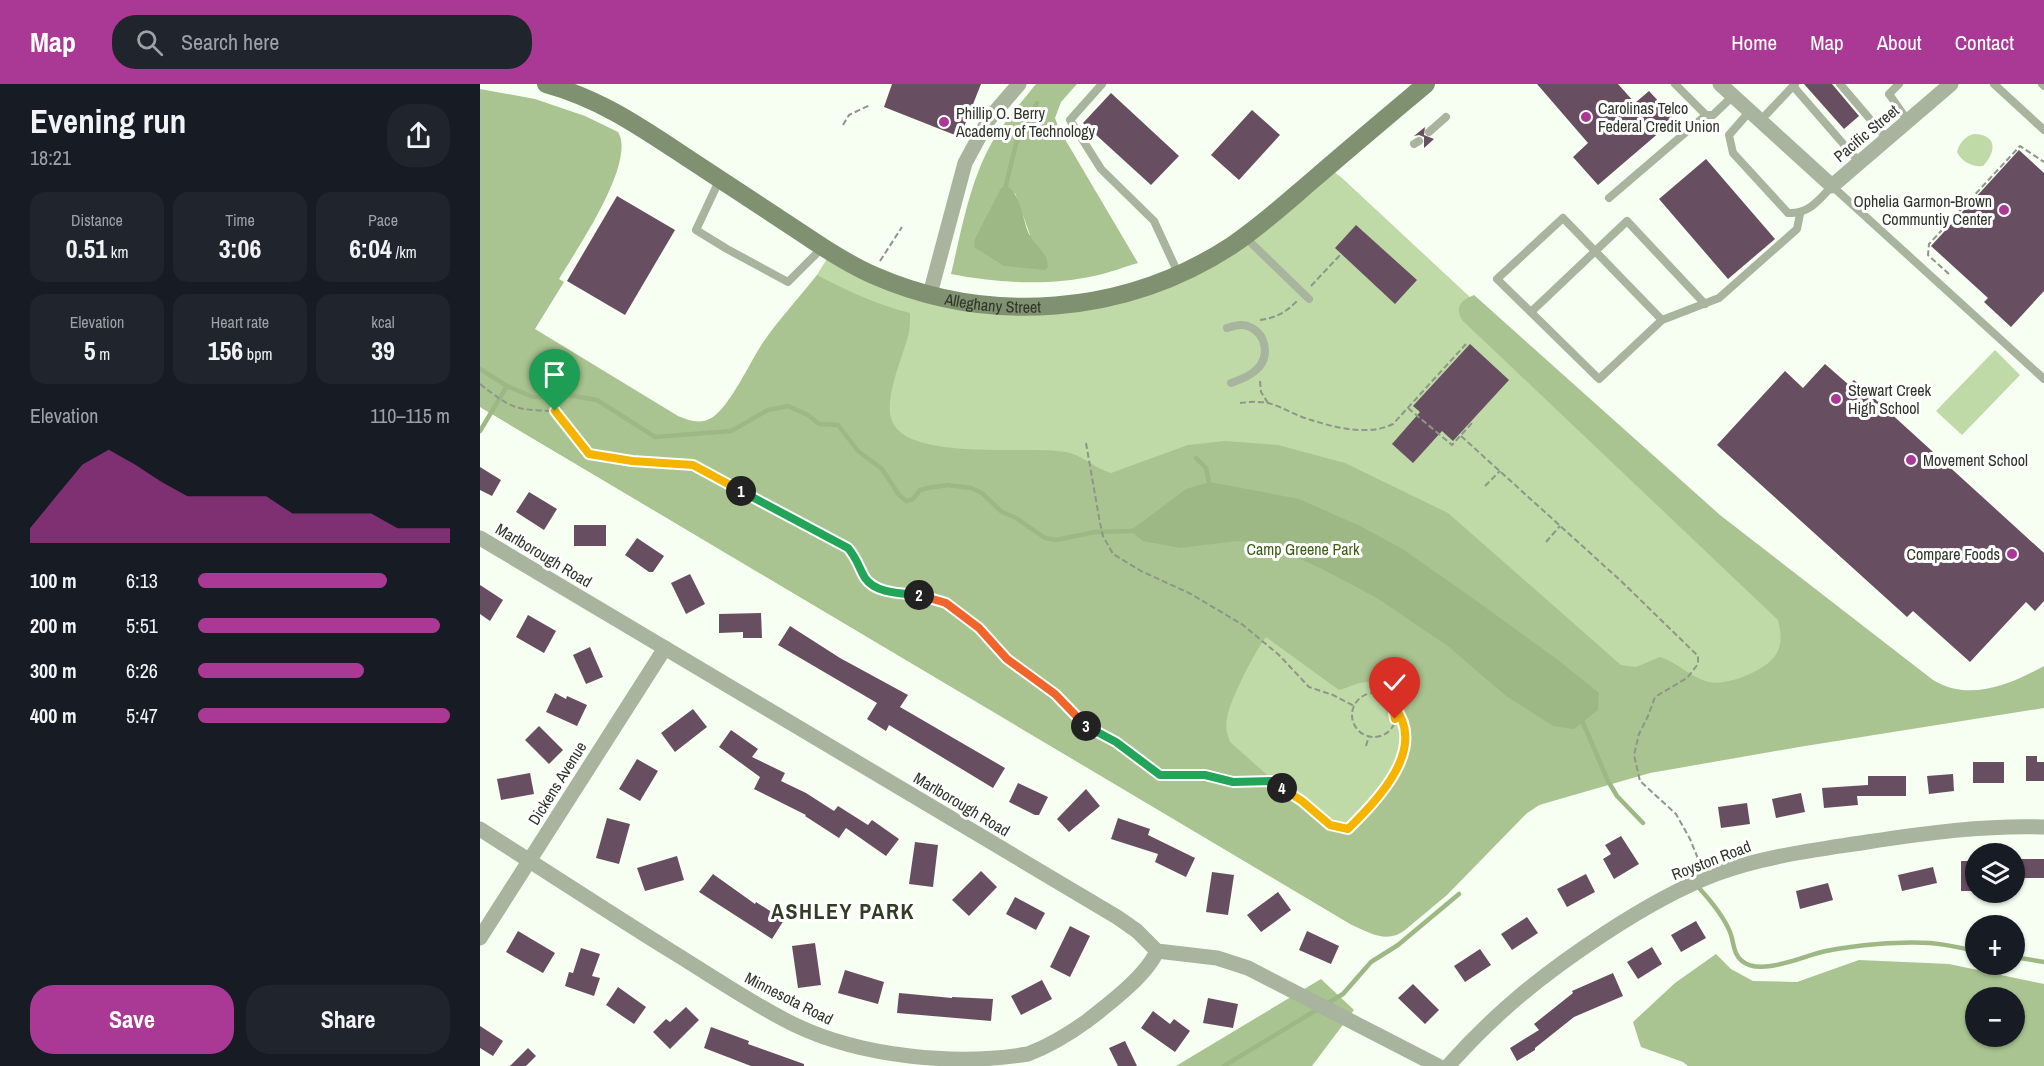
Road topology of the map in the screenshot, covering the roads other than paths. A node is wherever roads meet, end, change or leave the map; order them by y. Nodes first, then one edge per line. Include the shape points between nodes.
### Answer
1 (546, 84) edge
2 (1019, 84) edge
3 (1102, 84) edge
4 (1426, 84) edge
5 (1675, 84) edge
6 (1720, 84) edge
7 (1840, 84) edge
8 (1899, 84) edge
9 (1951, 84) edge
10 (1994, 84) edge
11 (1794, 85) edge
12 (1733, 96) junction
13 (1706, 115) junction
14 (1755, 116) junction
15 (1446, 117) dead end
16 (1908, 121) junction
17 (2044, 130) edge
18 (1429, 132) dead end
19 (1887, 139) junction
20 (1860, 162) junction
21 (720, 179) junction
22 (1832, 186) junction
23 (1609, 198) dead end
24 (1800, 214) junction
25 (1244, 236) junction
26 (823, 247) junction
27 (1595, 251) junction
28 (1179, 274) junction
29 (930, 294) junction
30 (1309, 299) dead end
31 (1705, 304) junction
32 (1531, 312) junction
33 (1662, 320) junction
34 (1227, 328) dead end
35 (2044, 379) edge
36 (1231, 383) dead end
37 (480, 538) edge
38 (665, 648) junction
39 (2044, 827) edge
40 (480, 829) edge
41 (530, 861) junction
42 (480, 938) edge
43 (1157, 951) junction
44 (942, 1065) edge
45 (1438, 1066) edge
46 (1448, 1066) edge

1 - 21 street, Alleghany Street via 625,116
2 - 29 street via 988,119 965,163
3 - 28 lane via 1070,120 1101,169 1154,221
4 - 25 street, Alleghany Street
5 - 13 lane
6 - 12 street
7 - 19 lane
8 - 16 lane via 1889,94
9 - 16 street, Pacific Street
10 - 17 lane
11 - 14 lane
11 - 20 lane
12 - 13 lane via 1713,115
12 - 14 street
13 - 23 lane
14 - 22 street
14 - 24 lane via 1729,135 1732,153 1788,213
15 - 18 lane
16 - 19 street, Pacific Street
19 - 20 street, Pacific Street
20 - 22 street, Pacific Street
21 - 26 street, Alleghany Street
21 - 26 lane via 696,230 788,282
22 - 24 lane via 1814,207
22 - 35 lane
24 - 31 lane via 1797,229 1719,298
25 - 28 street, Alleghany Street
25 - 30 lane
26 - 29 street, Alleghany Street via 873,275
27 - 31 lane via 1627,221
27 - 32 lane
27 - 32 lane via 1563,218 1497,279
27 - 33 lane
28 - 29 street, Alleghany Street via 1118,296 1048,307 1010,307
31 - 33 lane
32 - 33 lane via 1599,379
34 - 36 lane via 1251,327 1265,346 1265,357 1257,370
37 - 38 street, Marlborough Road
38 - 41 street, Dickens Avenue
38 - 43 street, Marlborough Road via 1117,917
39 - 46 street, Royston Road via 1931,832 1787,855 1707,878 1639,912 1560,963 1505,1006
40 - 41 street, Minnesota Road
41 - 42 street, Dickens Avenue
41 - 44 street, Minnesota Road via 796,1026 870,1052
43 - 44 street, Minnesota Road via 1146,970 1059,1039 1029,1054 1000,1061
43 - 45 street via 1217,958 1248,968

